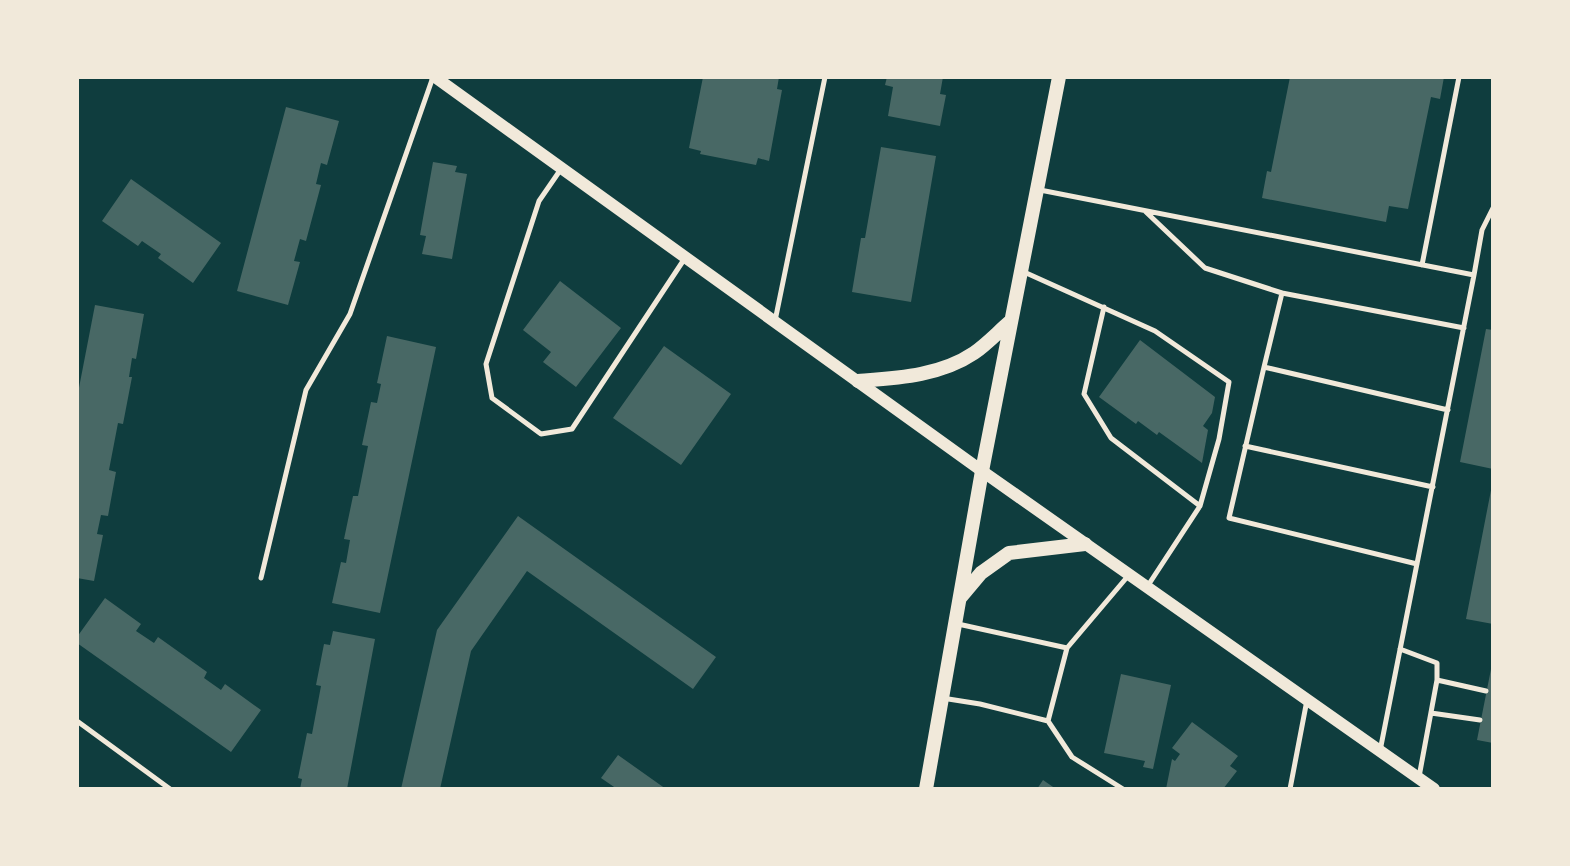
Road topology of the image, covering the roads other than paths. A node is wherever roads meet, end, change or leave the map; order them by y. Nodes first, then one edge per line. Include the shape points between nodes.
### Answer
1 (434, 77) edge
2 (825, 77) edge
3 (1059, 77) edge
4 (1459, 77) edge
5 (561, 169) junction
6 (1037, 190) junction
7 (1493, 208) edge
8 (1145, 211) junction
9 (685, 257) junction
10 (1422, 265) junction
11 (1021, 271) junction
12 (1474, 275) junction
13 (1282, 293) junction
14 (1104, 307) junction
15 (1011, 321) junction
16 (775, 322) junction
17 (1464, 328) junction
18 (1264, 368) junction
19 (858, 382) junction
20 (1448, 410) junction
21 (1245, 446) junction
22 (982, 471) junction
23 (1433, 487) junction
24 (1200, 506) junction
25 (1085, 544) junction
26 (1417, 564) junction
27 (1129, 575) junction
28 (261, 578) dead end
29 (1147, 587) junction
30 (960, 599) junction
31 (956, 624) junction
32 (1067, 648) junction
33 (1401, 649) junction
34 (1437, 680) junction
35 (1486, 691) dead end
36 (942, 698) junction
37 (1307, 700) junction
38 (1431, 713) junction
39 (1048, 720) junction
40 (1480, 720) dead end
41 (77, 721) edge
42 (1380, 751) junction
43 (1419, 778) junction
44 (170, 789) edge
45 (926, 789) edge
46 (1123, 789) edge
47 (1290, 789) edge
48 (1434, 789) edge

1 - 5 street
1 - 28 lane via 350,314 306,390
2 - 16 lane
3 - 6 main road
4 - 10 lane
5 - 9 street
5 - 9 lane via 539,201 486,363 492,398 541,434 572,429
6 - 8 lane
6 - 11 main road
7 - 12 lane via 1482,230
8 - 10 lane
8 - 13 lane via 1205,268
9 - 16 street
10 - 12 lane
11 - 14 lane
11 - 15 main road
12 - 17 lane
13 - 17 lane
13 - 18 lane
14 - 24 lane via 1084,394 1111,438
14 - 24 lane via 1155,331 1229,382
15 - 19 main road via 974,354 948,366 921,375
15 - 22 main road
16 - 19 street
17 - 20 lane
18 - 20 lane
18 - 21 lane
19 - 22 street
20 - 23 lane
21 - 23 lane
21 - 26 lane via 1229,518
22 - 25 street
22 - 30 main road
23 - 26 lane
24 - 29 lane
25 - 27 street
25 - 30 main road via 1009,553 981,573
26 - 33 lane
27 - 29 street
27 - 32 lane
29 - 37 street
30 - 31 main road
31 - 32 lane
31 - 36 main road
32 - 39 lane
33 - 34 lane via 1437,663
33 - 42 lane
34 - 35 lane
34 - 38 lane
36 - 39 lane
36 - 45 main road
37 - 42 street
37 - 47 lane
38 - 40 lane
38 - 43 lane
39 - 46 lane via 1073,757
41 - 44 lane
42 - 43 street
43 - 48 street

